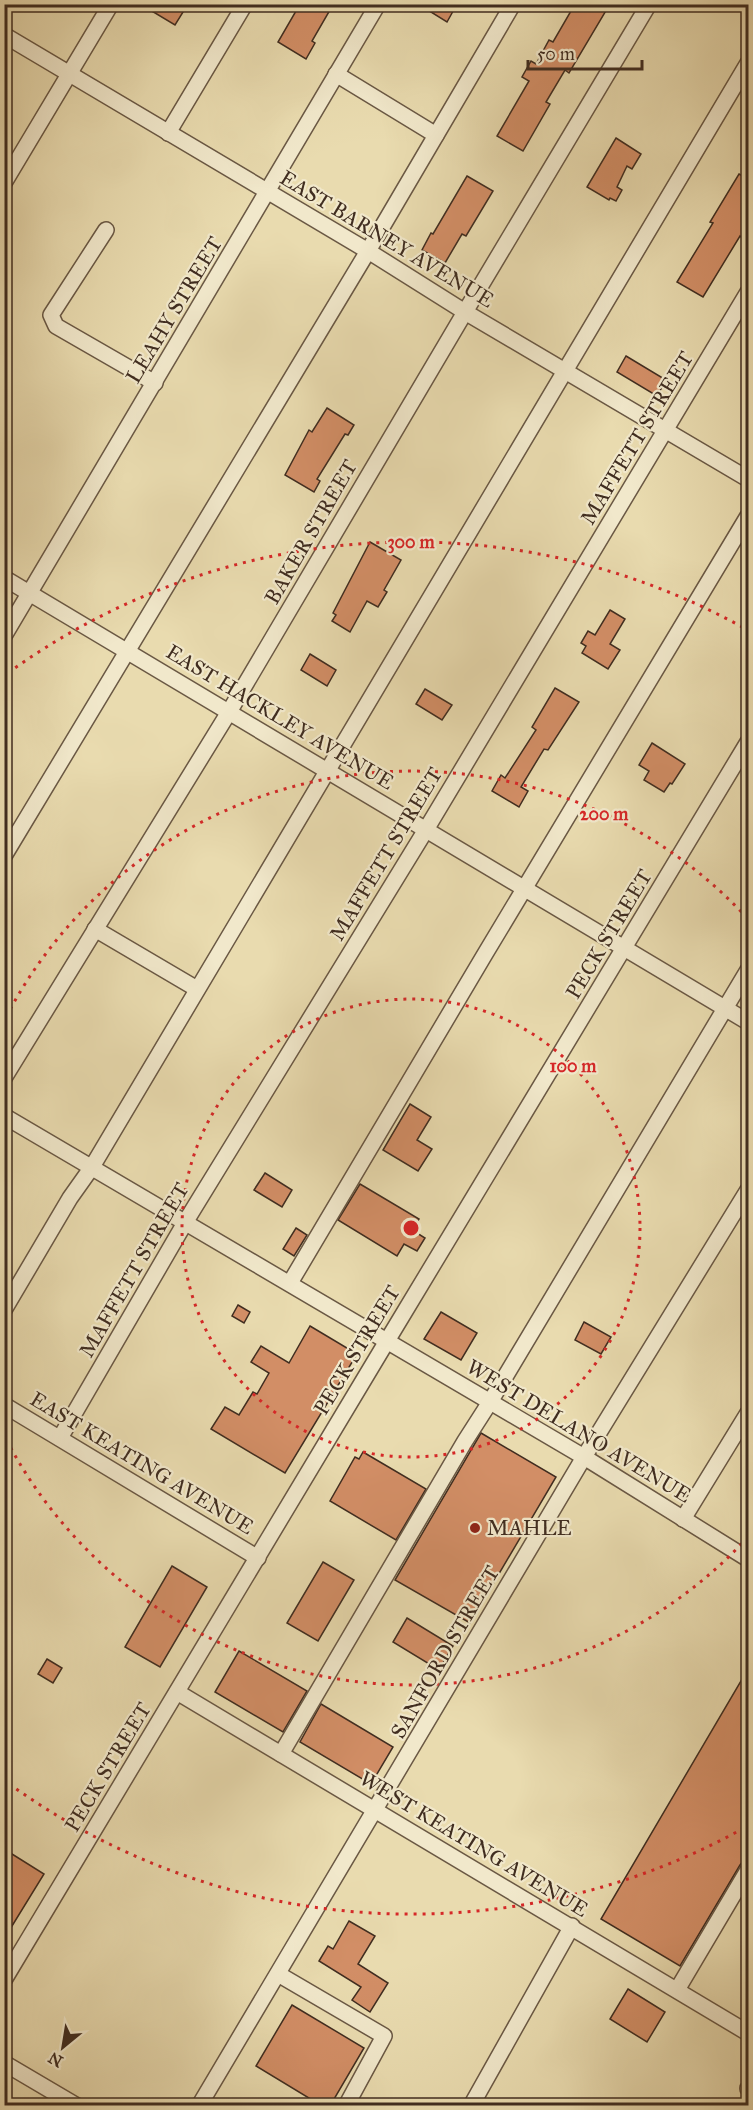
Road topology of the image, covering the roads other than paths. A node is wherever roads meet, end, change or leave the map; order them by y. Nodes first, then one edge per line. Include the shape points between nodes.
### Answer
1 (111, 4) edge
2 (245, 4) edge
3 (378, 4) edge
4 (513, 4) edge
5 (649, 4) edge
6 (4, 35) edge
7 (748, 63) edge
8 (69, 74) junction
9 (336, 74) junction
10 (168, 133) junction
11 (436, 135) junction
12 (4, 183) edge
13 (268, 192) junction
14 (106, 230) dead end
15 (368, 251) junction
16 (748, 292) edge
17 (465, 312) junction
18 (567, 371) junction
19 (154, 383) junction
20 (666, 429) junction
21 (748, 479) edge
22 (748, 516) edge
23 (4, 578) edge
24 (30, 594) junction
25 (4, 636) edge
26 (128, 651) junction
27 (229, 712) junction
28 (748, 742) edge
29 (327, 770) junction
30 (427, 828) junction
31 (4, 856) edge
32 (525, 887) junction
33 (95, 929) junction
34 (626, 947) junction
35 (748, 970) edge
36 (197, 989) junction
37 (725, 1008) junction
38 (748, 1022) edge
39 (4, 1078) edge
40 (4, 1116) edge
41 (92, 1167) junction
42 (748, 1190) edge
43 (186, 1221) junction
44 (290, 1283) junction
45 (4, 1310) edge
46 (387, 1341) junction
47 (490, 1402) junction
48 (4, 1405) edge
49 (748, 1413) edge
50 (60, 1438) junction
51 (584, 1457) junction
52 (683, 1519) junction
53 (258, 1558) junction
54 (748, 1559) edge
55 (177, 1692) junction
56 (281, 1754) junction
57 (376, 1810) junction
58 (748, 1870) edge
59 (572, 1926) junction
60 (278, 1974) junction
61 (4, 1980) edge
62 (677, 1990) junction
63 (748, 2033) edge
64 (4, 2063) edge
65 (77, 2106) edge
66 (199, 2106) edge
67 (346, 2106) edge
68 (471, 2106) edge

1 - 8 street
2 - 10 street
3 - 9 street, LEAHY STREET
4 - 11 street
5 - 17 street, BAKER STREET
6 - 8 street, EAST BARNEY AVENUE
7 - 18 street
8 - 10 street, EAST BARNEY AVENUE
8 - 12 street
9 - 11 street
9 - 13 street, LEAHY STREET
10 - 13 street, EAST BARNEY AVENUE
11 - 15 street
13 - 15 street, EAST BARNEY AVENUE
13 - 19 street, LEAHY STREET
14 - 19 street via 51,315 56,326
15 - 17 street, EAST BARNEY AVENUE
15 - 26 street
16 - 20 street, MAFFETT STREET
17 - 18 street, EAST BARNEY AVENUE
17 - 27 street, BAKER STREET
18 - 20 street, EAST BARNEY AVENUE
18 - 29 street
19 - 24 street, LEAHY STREET
20 - 21 street, EAST BARNEY AVENUE
20 - 30 street, MAFFETT STREET
22 - 32 street
23 - 24 street, EAST HACKLEY AVENUE
24 - 25 street, LEAHY STREET
24 - 26 street, EAST HACKLEY AVENUE
26 - 27 street, EAST HACKLEY AVENUE
26 - 31 street
27 - 29 street, EAST HACKLEY AVENUE
27 - 33 street, BAKER STREET
28 - 34 street, PECK STREET
29 - 30 street, EAST HACKLEY AVENUE
29 - 36 street
30 - 32 street, EAST HACKLEY AVENUE
30 - 43 street, MAFFETT STREET
32 - 34 street, EAST HACKLEY AVENUE
32 - 44 street
33 - 36 street
33 - 39 street, BAKER STREET
34 - 37 street, EAST HACKLEY AVENUE
34 - 46 street, PECK STREET
35 - 37 street
36 - 41 street
37 - 38 street, EAST HACKLEY AVENUE
37 - 47 street
40 - 41 street, WEST DELANO AVENUE
41 - 43 street, WEST DELANO AVENUE
41 - 45 street
42 - 51 street, SANFORD STREET
43 - 44 street, WEST DELANO AVENUE
43 - 50 street, MAFFETT STREET
44 - 46 street, WEST DELANO AVENUE
46 - 47 street, WEST DELANO AVENUE
46 - 53 street, PECK STREET
47 - 51 street, WEST DELANO AVENUE
47 - 56 street
48 - 50 street, EAST KEATING AVENUE
49 - 52 street
50 - 53 street, EAST KEATING AVENUE
51 - 52 street, WEST DELANO AVENUE
51 - 57 street, SANFORD STREET
52 - 54 street, WEST DELANO AVENUE
53 - 55 street, PECK STREET
55 - 56 street, WEST KEATING AVENUE
55 - 61 street, PECK STREET
56 - 57 street, WEST KEATING AVENUE
57 - 59 street, WEST KEATING AVENUE
57 - 60 street, SANFORD STREET
58 - 62 street
59 - 62 street, WEST KEATING AVENUE
59 - 68 street
60 - 66 street, SANFORD STREET
60 - 67 street via 384,2036
62 - 63 street, WEST KEATING AVENUE
64 - 65 street

